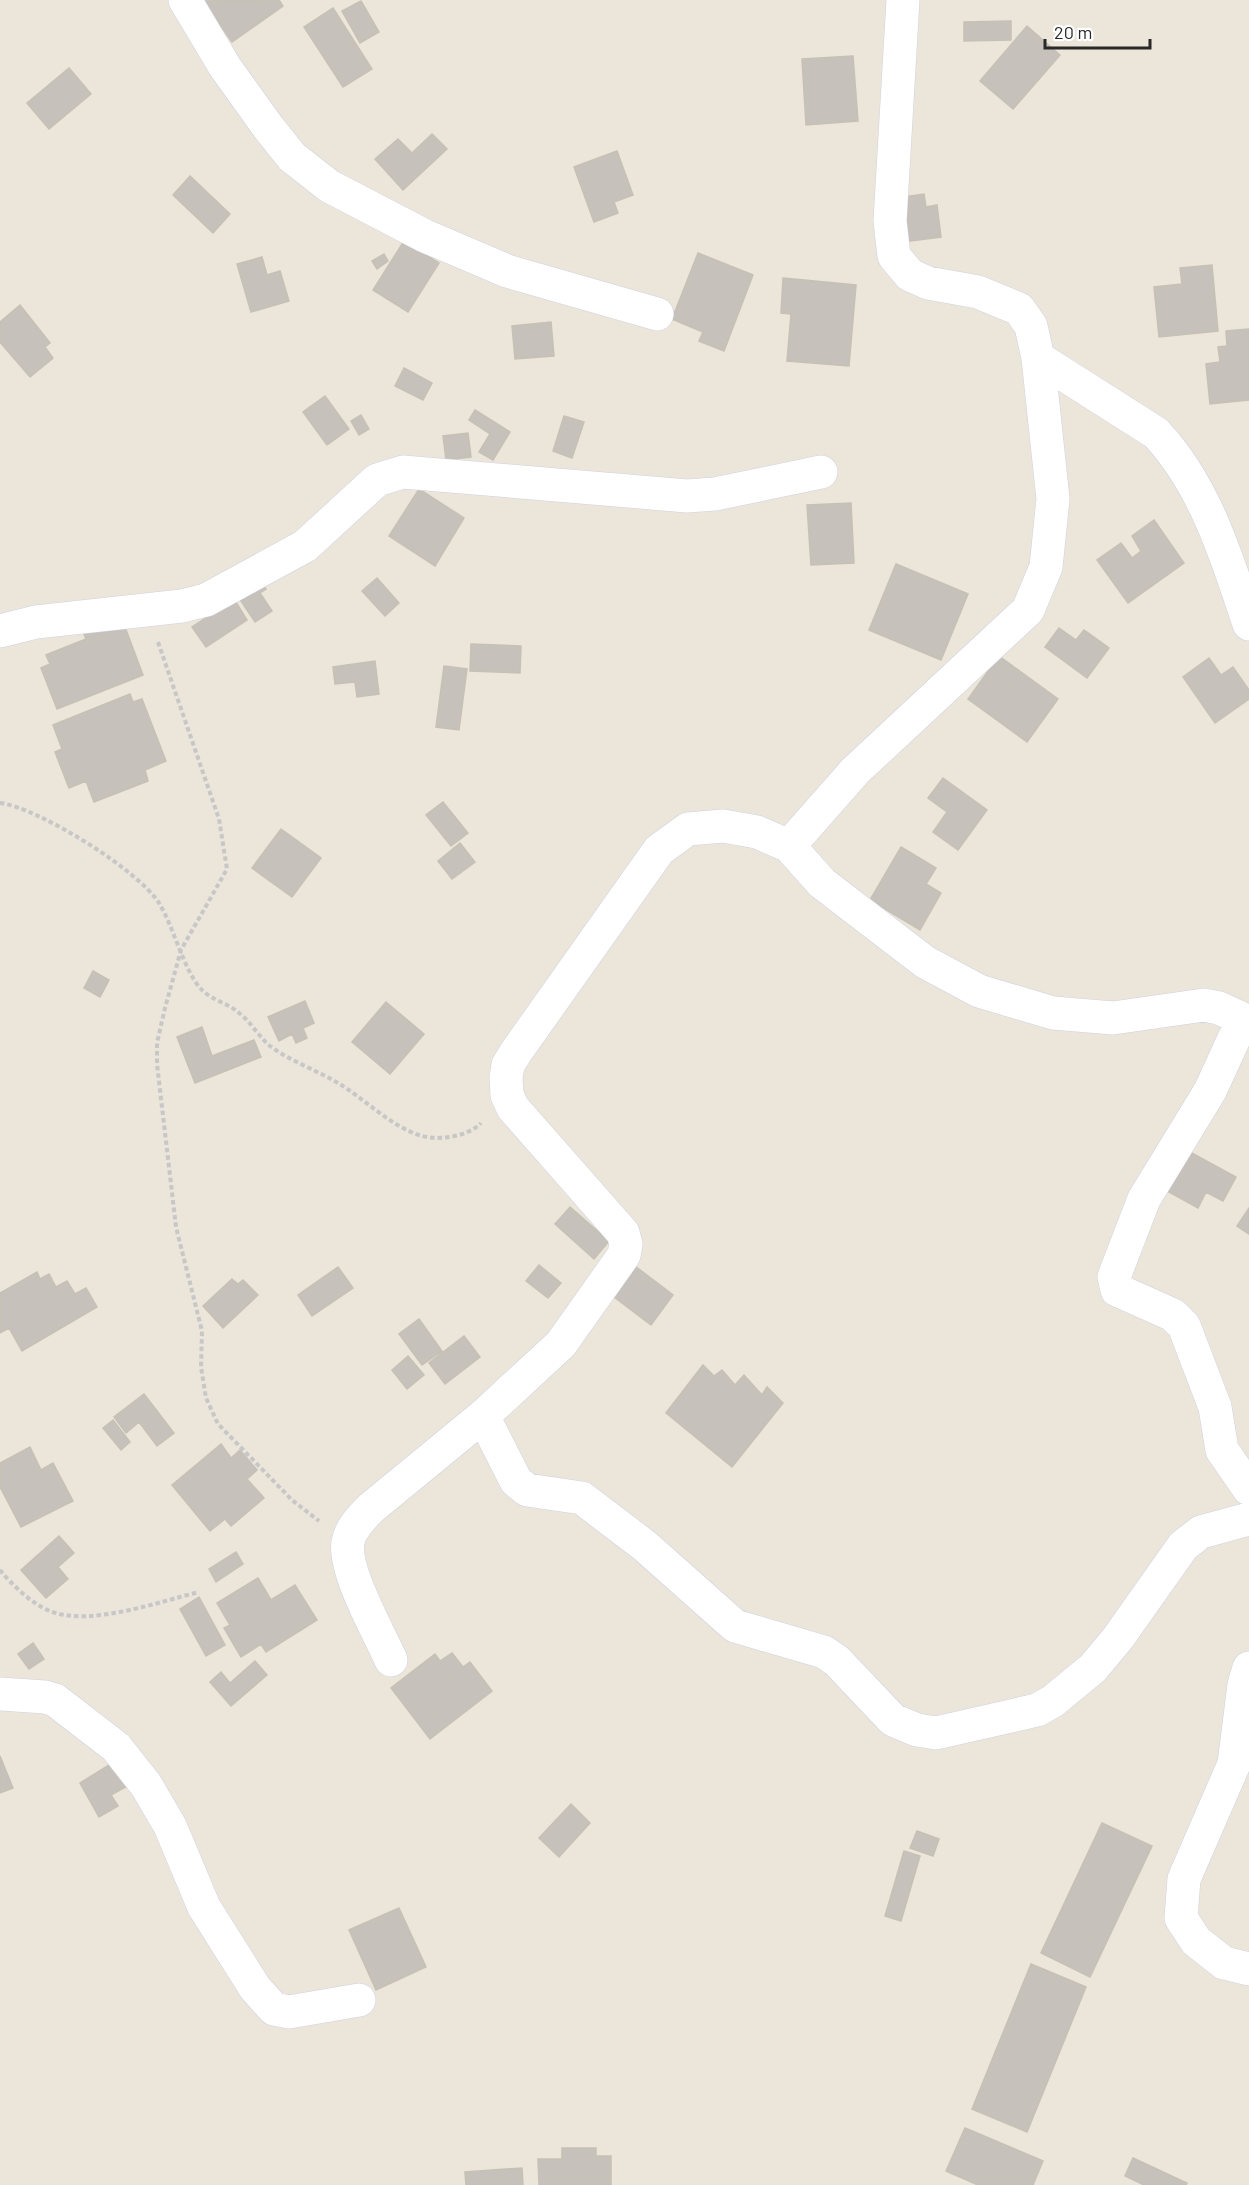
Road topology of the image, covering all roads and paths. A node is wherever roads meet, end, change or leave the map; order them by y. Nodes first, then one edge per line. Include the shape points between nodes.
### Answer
1 (185, 0) edge
2 (903, 0) edge
3 (657, 314) dead end
4 (1038, 358) junction
5 (821, 472) dead end
6 (147, 610) junction
7 (1249, 624) edge
8 (0, 631) edge
9 (0, 803) edge
10 (789, 846) junction
11 (181, 950) junction
12 (1246, 1021) edge
13 (507, 1095) junction
14 (483, 1416) junction
15 (1249, 1488) edge
16 (1249, 1519) edge
17 (348, 1541) junction
18 (0, 1570) edge
19 (199, 1592) dead end
20 (391, 1660) dead end
21 (1249, 1668) edge
22 (0, 1694) edge
23 (1249, 1969) edge
24 (359, 2000) dead end

1 - 3 street via 225,67 268,127 292,157 329,186 425,236 507,271
2 - 4 street via 890,221 894,256 910,275 928,284 978,292 1019,309 1031,326
4 - 7 street via 1149,428 1172,449 1212,518
4 - 10 street via 1053,499 1046,567 1028,610 855,771
5 - 6 street via 687,496 403,472 377,480 305,546 272,566 206,600
6 - 8 street via 36,622
6 - 11 path via 219,819 227,869
9 - 11 path via 65,829 128,873 159,903
10 - 12 street via 822,883 925,962 979,991 1071,1017 1113,1018 1204,1005
10 - 13 street via 757,832 723,826 688,829 659,850 516,1052 508,1065
11 - 13 path via 199,987 239,1012 267,1044 339,1083 406,1129 423,1136 451,1136 474,1130
11 - 17 path via 157,1043 157,1064 176,1227 202,1331 201,1367 206,1398 218,1424 292,1500
12 - 15 street via 1210,1091 1144,1199 1113,1284 1117,1290 1173,1315 1184,1326 1215,1407 1222,1449
13 - 14 street via 524,1122 623,1233 626,1244 624,1255 561,1344
14 - 16 street via 516,1481 527,1490 582,1498 645,1546 735,1626 824,1652 893,1720 936,1733 1037,1710 1053,1701 1093,1668 1184,1546 1202,1532
14 - 17 street via 371,1508 357,1522
17 - 20 street via 351,1570
18 - 19 path via 36,1603 67,1615 112,1613
21 - 23 street via 1234,1764 1184,1879 1181,1918 1196,1941 1224,1963
22 - 24 street via 55,1700 128,1760 170,1826 204,1907 255,1988 274,2009 289,2012

